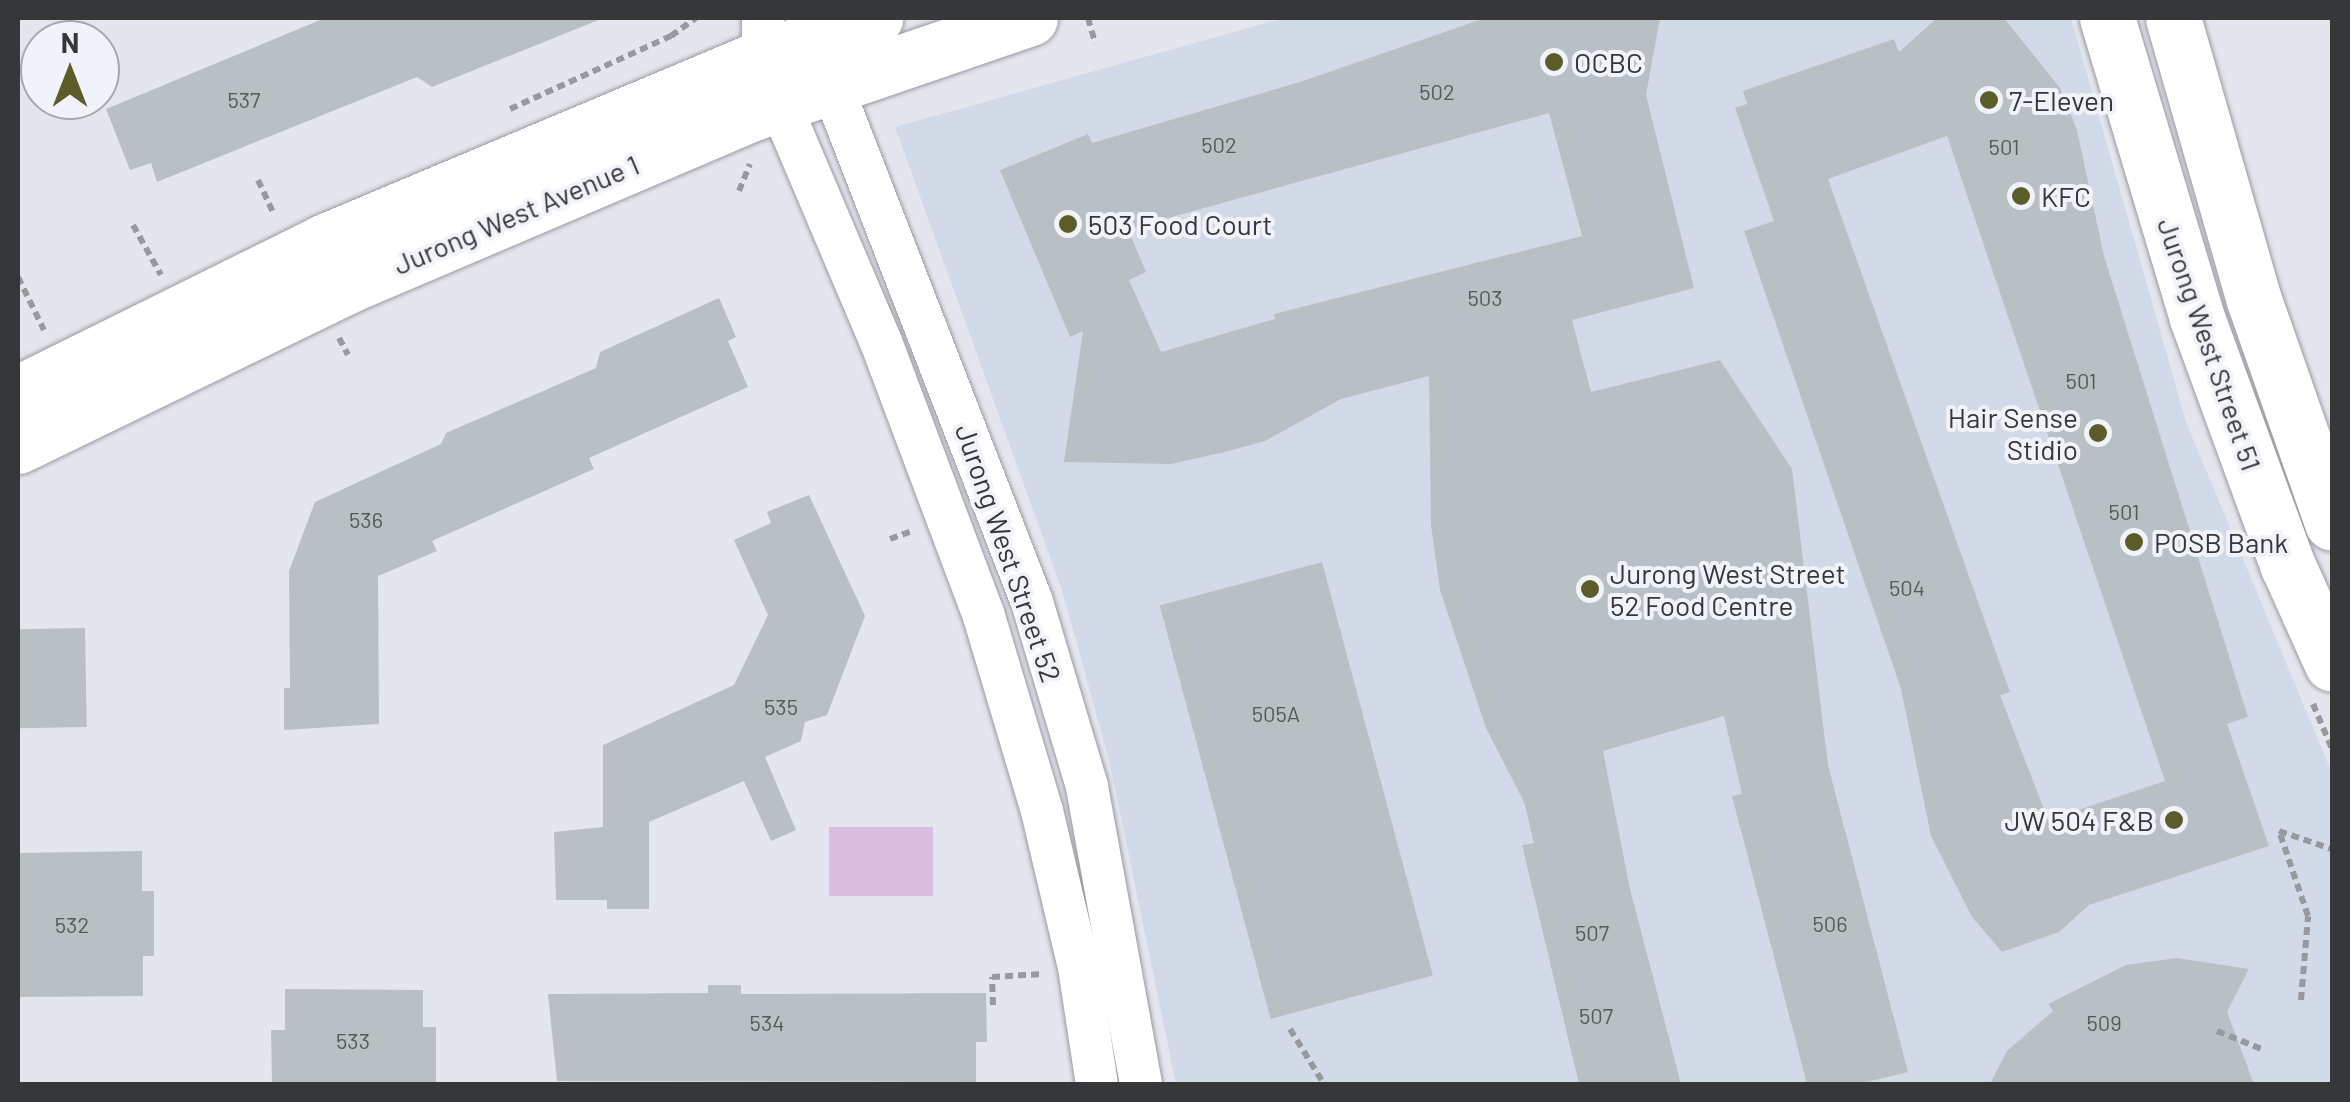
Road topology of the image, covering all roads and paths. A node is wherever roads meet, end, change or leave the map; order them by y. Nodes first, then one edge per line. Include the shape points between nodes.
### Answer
1 (875, 18) edge
2 (1030, 18) edge
3 (1088, 18) edge
4 (2106, 18) edge
5 (2173, 18) edge
6 (1096, 43) dead end
7 (814, 46) edge
8 (768, 59) edge
9 (746, 176) dead end
10 (739, 191) dead end
11 (133, 226) dead end
12 (18, 277) edge
13 (164, 281) dead end
14 (49, 340) dead end
15 (343, 344) dead end
16 (348, 355) dead end
17 (18, 393) edge
18 (18, 446) edge
19 (2332, 523) edge
20 (904, 534) dead end
21 (890, 539) dead end
22 (2332, 664) edge
23 (2332, 850) edge
24 (1032, 976) dead end
25 (2301, 1000) dead end
26 (993, 1005) dead end
27 (1290, 1028) dead end
28 (2218, 1031) dead end
29 (2264, 1050) dead end
30 (1097, 1084) edge
31 (1141, 1084) edge
32 (1324, 1084) edge

1 - 7 street, Jurong West Avenue 1
2 - 7 street, Jurong West Avenue 1
3 - 6 path
4 - 22 street, Jurong West Street 51 via 2197,318 2288,566
5 - 19 street, Jurong West Street 51 via 2254,300
7 - 8 street, Jurong West Avenue 1
7 - 31 street, Jurong West Street 52 via 1032,602 1087,787
8 - 17 street, Jurong West Avenue 1 via 323,242
8 - 18 street, Jurong West Avenue 1 via 346,286
8 - 30 street, Jurong West Street 52 via 983,613 1042,812 1079,967
9 - 10 path
11 - 13 path
12 - 14 path
15 - 16 path
20 - 21 path
23 - 25 path via 2280,830 2308,916
24 - 26 path via 992,977
27 - 32 path
28 - 29 path

